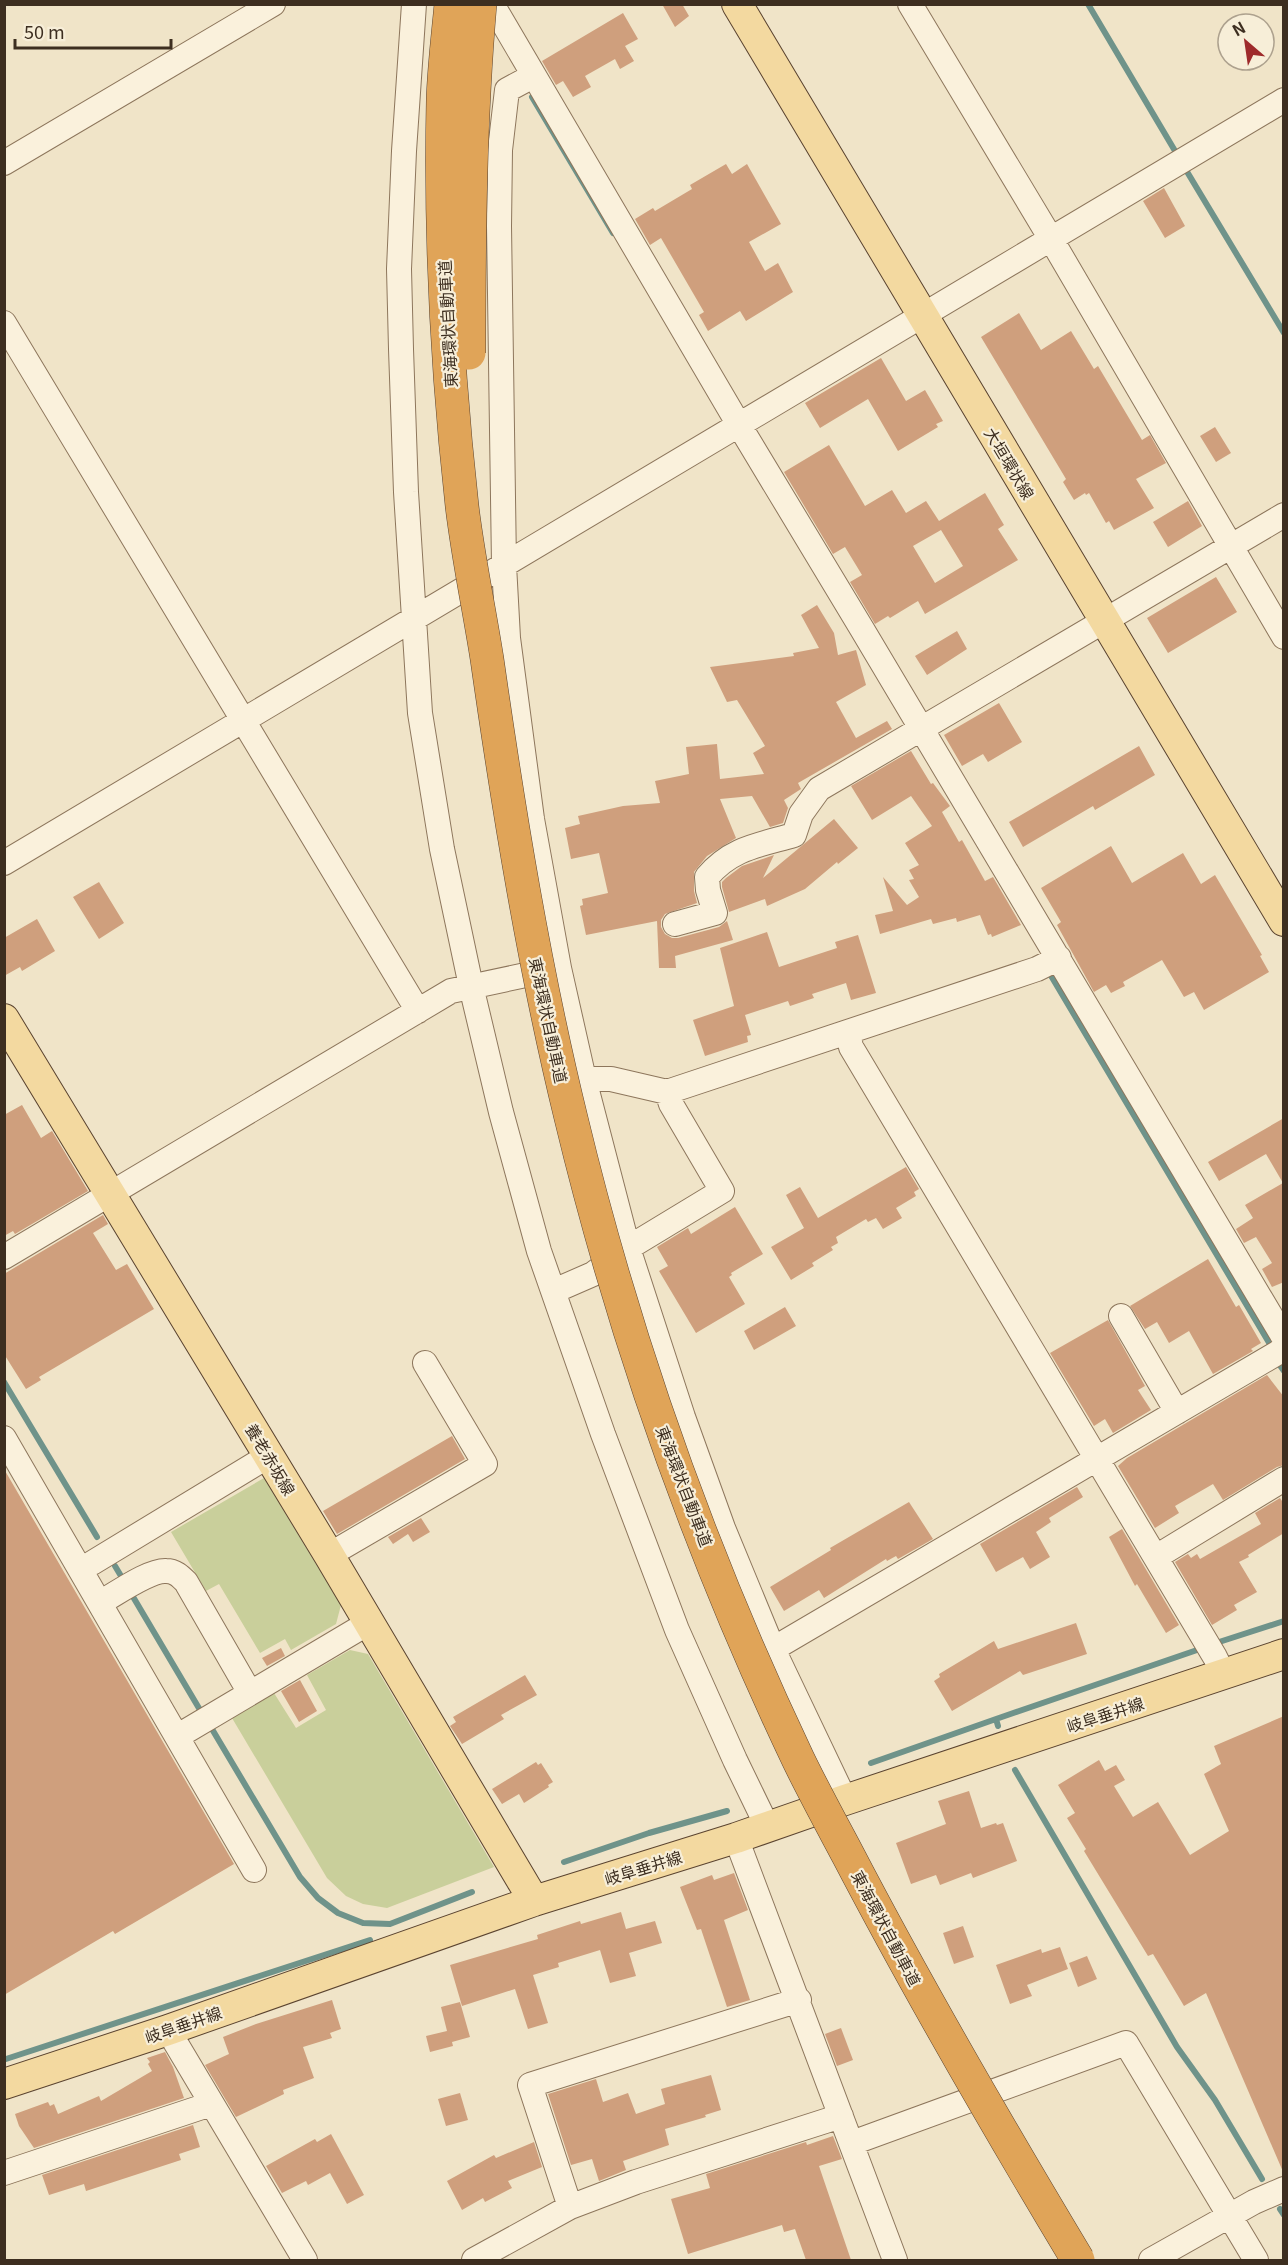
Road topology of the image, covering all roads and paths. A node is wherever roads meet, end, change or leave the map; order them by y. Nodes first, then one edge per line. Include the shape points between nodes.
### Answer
1 (273, 4) edge
2 (414, 4) edge
3 (451, 4) edge
4 (480, 4) edge
5 (492, 4) edge
6 (737, 4) edge
7 (910, 4) edge
8 (533, 76) junction
9 (1284, 100) edge
10 (404, 150) junction
11 (500, 150) junction
12 (4, 163) edge
13 (1051, 239) junction
14 (922, 315) junction
15 (4, 323) edge
16 (739, 425) junction
17 (1284, 515) edge
18 (1230, 547) junction
19 (504, 565) junction
20 (415, 619) junction
21 (1104, 620) junction
22 (1284, 637) edge
23 (484, 642) junction
24 (244, 722) junction
25 (921, 729) junction
26 (4, 863) edge
27 (1284, 921) edge
28 (675, 924) dead end
29 (1059, 958) junction
30 (559, 968) junction
31 (471, 986) junction
32 (418, 1011) junction
33 (4, 1019) edge
34 (848, 1032) junction
35 (584, 1079) junction
36 (667, 1092) junction
37 (110, 1193) junction
38 (628, 1248) junction
39 (4, 1257) edge
40 (554, 1291) junction
41 (1121, 1317) dead end
42 (1284, 1338) edge
43 (1284, 1349) edge
44 (425, 1363) dead end
45 (1177, 1412) junction
46 (4, 1438) edge
47 (270, 1455) junction
48 (1098, 1459) junction
49 (1284, 1479) edge
50 (329, 1555) junction
51 (1156, 1557) junction
52 (92, 1563) dead end
53 (118, 1592) junction
54 (370, 1622) junction
55 (773, 1649) junction
56 (1284, 1654) edge
57 (1224, 1675) junction
58 (250, 1692) junction
59 (196, 1725) junction
60 (845, 1800) junction
61 (768, 1828) junction
62 (736, 1838) junction
63 (254, 1869) dead end
64 (534, 1901) junction
65 (799, 2000) junction
66 (168, 2030) junction
67 (5, 2083) edge
68 (211, 2104) junction
69 (841, 2116) junction
70 (852, 2143) junction
71 (4, 2173) edge
72 (1284, 2189) edge
73 (570, 2208) junction
74 (1228, 2216) junction
75 (304, 2260) edge
76 (474, 2260) edge
77 (895, 2260) edge
78 (1078, 2260) edge
79 (1151, 2260) edge
80 (1256, 2260) edge

1 - 12 street
2 - 10 street
3 - 23 highway, 東海環状自動車道, bridge via 444,94 442,232 448,364 463,512
4 - 23 highway, 東海環状自動車道, bridge via 469,201 469,346
5 - 8 street
6 - 14 main road, 大垣環状線
7 - 13 street
8 - 11 street via 507,90
8 - 16 street
9 - 13 street
10 - 11 street
10 - 20 street via 399,269 406,492
11 - 19 street
13 - 14 street
13 - 18 street
14 - 16 street
14 - 21 main road, 大垣環状線
15 - 24 street
16 - 19 street
16 - 25 street
17 - 18 street
18 - 21 street
18 - 22 street
19 - 20 street
19 - 30 street via 508,638 522,747
20 - 24 street
20 - 31 street via 420,713 442,849
21 - 25 street
21 - 27 main road, 大垣環状線
23 - 78 highway, 東海環状自動車道, bridge via 531,937 571,1118 614,1280 668,1445 730,1603 799,1760 965,2070
24 - 26 street
24 - 32 street
25 - 28 street via 819,789 801,814 794,835 736,852 718,864 707,877 715,913
25 - 29 street
29 - 34 street via 1037,969
29 - 42 street
30 - 31 street
30 - 35 street
31 - 32 street via 451,991
31 - 40 street via 501,1112
32 - 37 street
33 - 37 main road, 養老赤坂線
34 - 36 street
34 - 48 street via 851,1047
35 - 36 street via 611,1079
35 - 38 street
36 - 38 street via 722,1191
37 - 39 street
37 - 47 main road, 養老赤坂線
38 - 40 street via 593,1274
38 - 55 street via 723,1528
40 - 61 street via 677,1630
41 - 45 street
43 - 45 street
44 - 50 street via 485,1464
45 - 48 street
46 - 53 street
47 - 50 main road, 養老赤坂線
47 - 52 street
48 - 51 street
48 - 55 street
49 - 51 street
50 - 54 main road, 養老赤坂線
51 - 57 street
53 - 58 street via 164,1570 177,1573
53 - 59 street
54 - 58 street
54 - 64 main road, 養老赤坂線
55 - 60 street
56 - 57 main road, 岐阜垂井線
57 - 60 main road, 岐阜垂井線
58 - 59 street
59 - 63 street
60 - 61 main road, 岐阜垂井線
61 - 62 main road, 岐阜垂井線
62 - 64 main road, 岐阜垂井線
62 - 65 street
64 - 66 main road, 岐阜垂井線
65 - 69 street
65 - 73 street via 530,2085
66 - 67 main road, 岐阜垂井線
66 - 68 street
68 - 71 street
68 - 75 street
69 - 70 street
69 - 73 street via 636,2182
70 - 74 street via 1126,2043
70 - 77 street
72 - 74 street
73 - 76 street
74 - 79 street
74 - 80 street

